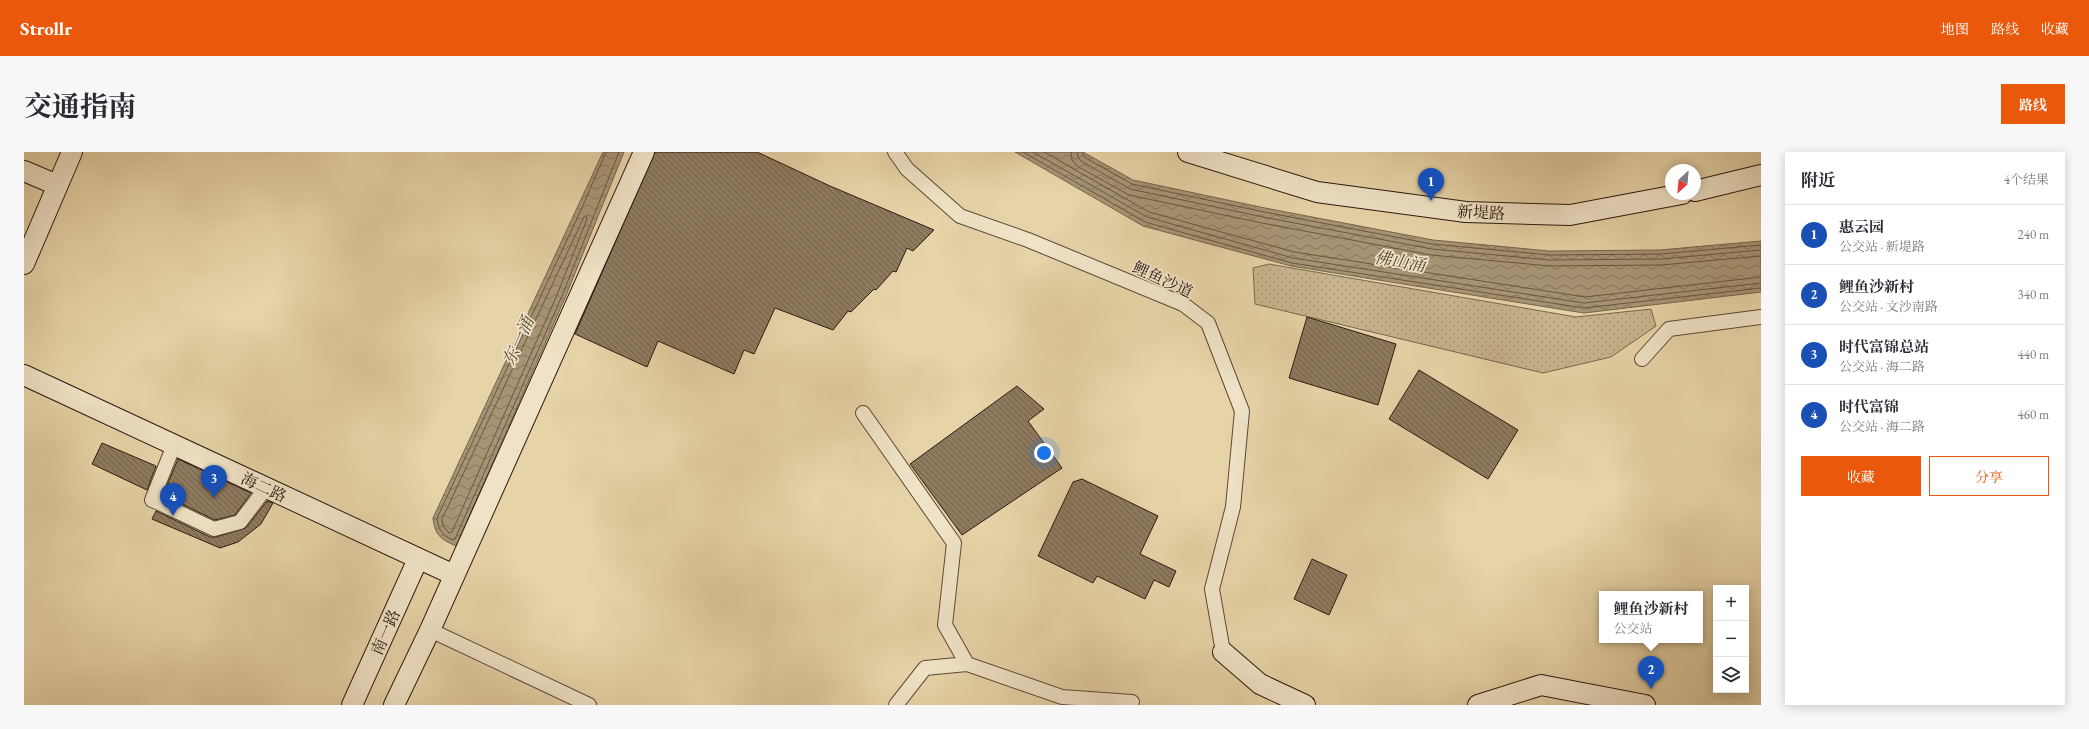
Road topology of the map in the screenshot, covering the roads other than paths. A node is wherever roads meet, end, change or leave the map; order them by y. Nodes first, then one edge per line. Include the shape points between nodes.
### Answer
1 (72, 152) edge
2 (644, 152) edge
3 (895, 152) edge
4 (1188, 152) edge
5 (24, 170) edge
6 (1761, 175) edge
7 (57, 185) junction
8 (1701, 190) edge
9 (1665, 197) edge
10 (24, 264) edge
11 (1761, 317) edge
12 (1642, 359) dead end
13 (24, 375) edge
14 (863, 413) dead end
15 (174, 445) junction
16 (266, 488) junction
17 (418, 559) junction
18 (454, 575) junction
19 (430, 630) junction
20 (1223, 652) joint
21 (967, 664) junction
22 (1132, 702) dead end
23 (1497, 702) edge
24 (352, 705) edge
25 (394, 705) edge
26 (589, 705) edge
27 (896, 705) edge
28 (1305, 705) edge
29 (1478, 705) edge
30 (1645, 705) edge

1 - 7 street
2 - 18 street
3 - 20 street, 鲤鱼沙道 via 907,169 960,216 1028,240 1183,304 1208,323 1242,411 1233,507 1212,589
4 - 9 street, 新堤路 via 1317,192 1466,212 1570,215
5 - 7 street
6 - 8 street
7 - 10 street
11 - 12 street via 1669,330
13 - 15 street, 海二路
14 - 21 street via 954,543 945,624
15 - 16 street, 海二路
15 - 16 street via 152,500 214,529 240,522
16 - 17 street, 海二路
17 - 18 street, 海二路
17 - 24 street, 南一路
18 - 19 street
19 - 25 street
19 - 26 street
20 - 28 street via 1260,684
21 - 22 street via 1062,697
21 - 27 street via 925,668
23 - 29 street
23 - 30 street via 1541,685

